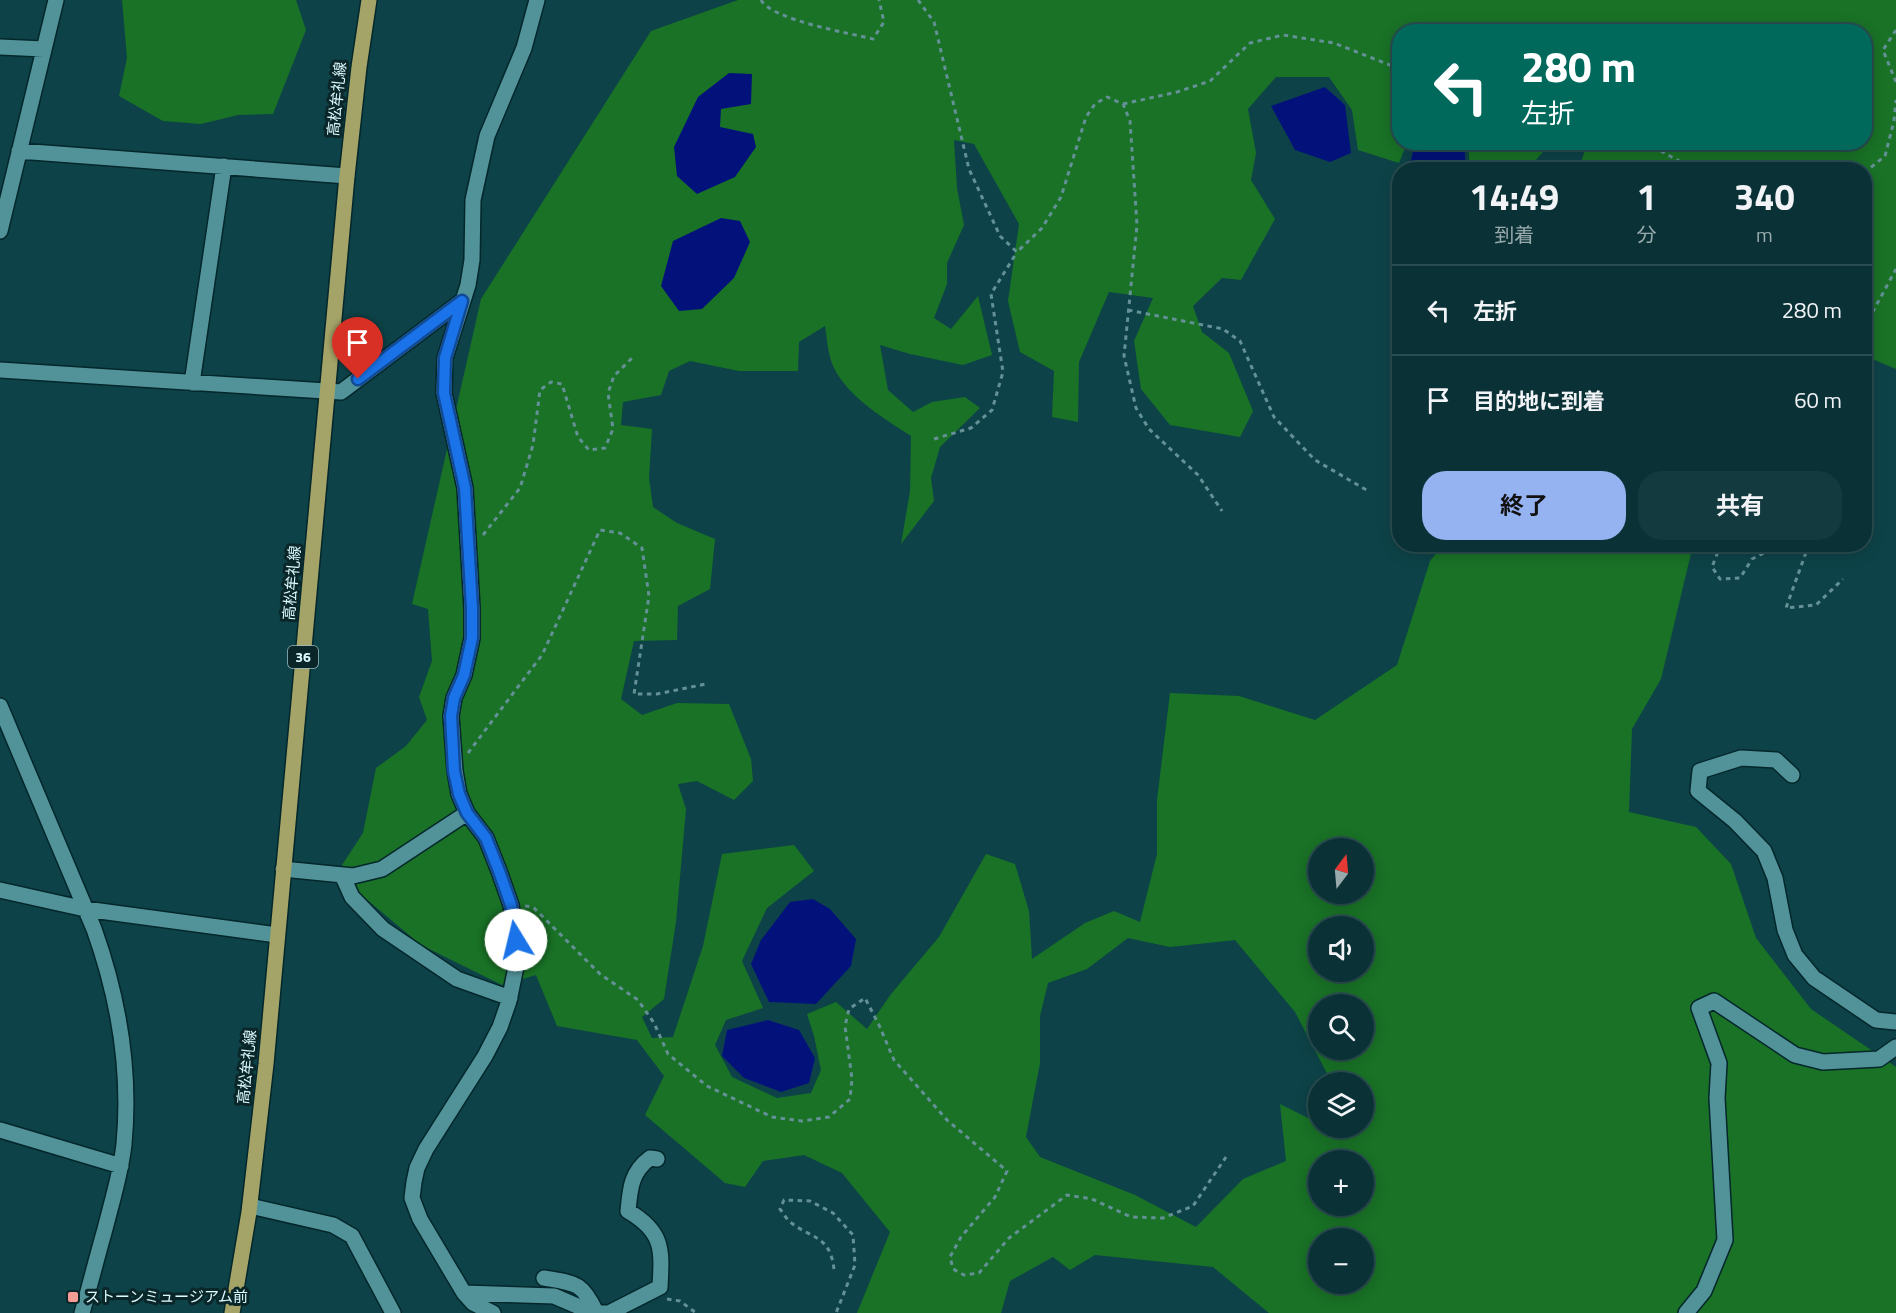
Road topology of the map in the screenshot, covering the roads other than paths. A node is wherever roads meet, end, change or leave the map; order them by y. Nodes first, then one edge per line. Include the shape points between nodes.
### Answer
1 (56, 0) edge
2 (369, 0) edge
3 (537, 0) edge
4 (0, 47) edge
5 (44, 49) junction
6 (20, 151) junction
7 (224, 166) junction
8 (347, 176) junction
9 (0, 231) edge
10 (462, 301) junction
11 (0, 370) edge
12 (192, 383) junction
13 (328, 391) junction
14 (0, 706) edge
15 (1792, 775) dead end
16 (467, 813) junction
17 (283, 869) junction
18 (342, 875) junction
19 (0, 890) edge
20 (86, 909) junction
21 (277, 935) junction
22 (510, 998) junction
23 (1896, 1022) edge
24 (1896, 1047) edge
25 (0, 1130) edge
26 (657, 1159) dead end
27 (121, 1166) junction
28 (250, 1206) junction
29 (544, 1278) dead end
30 (464, 1293) junction
31 (596, 1312) edge
32 (82, 1313) edge
33 (232, 1313) edge
34 (393, 1313) edge
35 (493, 1313) edge
36 (1686, 1313) edge

1 - 5 street
2 - 8 main road, 高松牟礼線 / 36
3 - 10 street via 524,48 487,136 473,200 472,260
4 - 5 street
5 - 6 street
6 - 7 street
6 - 9 street
7 - 8 street
7 - 12 street
8 - 13 main road, 高松牟礼線 / 36
10 - 13 street via 341,392
10 - 16 street via 445,358 444,393 465,488 469,553 472,638 451,716 454,771
11 - 12 street
12 - 13 street
13 - 17 main road, 高松牟礼線 / 36
14 - 20 street
15 - 23 street via 1776,760 1741,758 1700,771 1698,791 1764,850 1775,879 1785,930 1795,955 1814,978 1876,1020
16 - 18 street via 382,869
16 - 22 street via 486,838 511,905 516,967
17 - 18 street
17 - 21 main road, 高松牟礼線 / 36
18 - 22 street via 351,897 383,929 457,979
19 - 20 street
20 - 21 street
20 - 27 street via 106,963 123,1040 127,1080
21 - 28 main road, 高松牟礼線 / 36
22 - 30 street via 485,1056 426,1149 414,1182 412,1198 420,1220
24 - 36 street via 1879,1059 1823,1062 1795,1055 1714,1001 1699,1008 1719,1063 1716,1098 1725,1240 1704,1291
25 - 27 street
26 - 31 street via 650,1158 641,1165 630,1182 628,1211 640,1218 658,1239 662,1252 660,1287 609,1312
27 - 32 street
28 - 33 main road, 高松牟礼線 / 36
28 - 34 street via 333,1225 352,1236
29 - 31 street via 574,1283 588,1295
30 - 31 street via 554,1296
30 - 35 street via 473,1303

